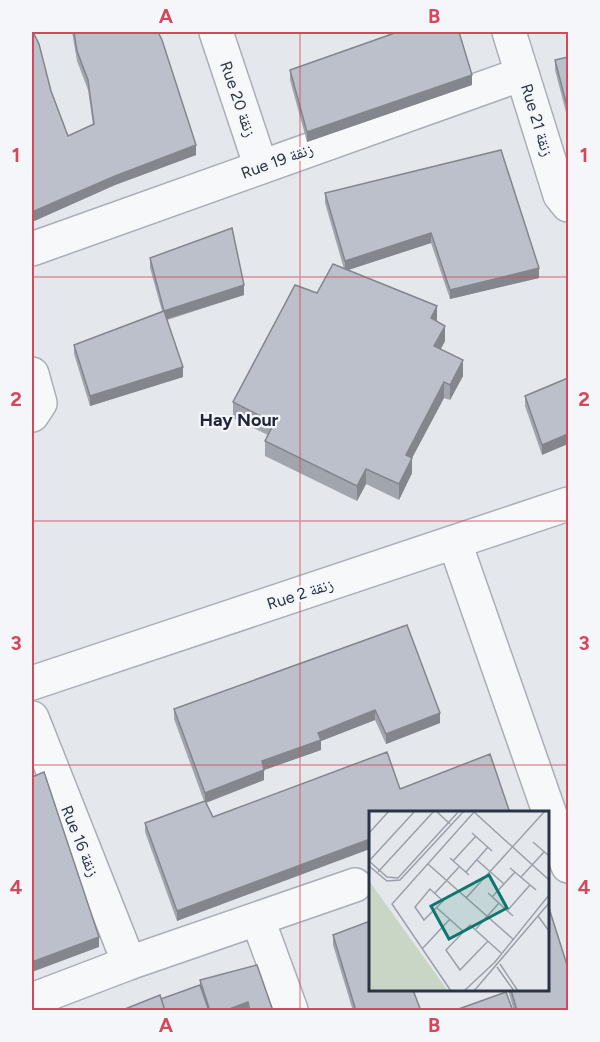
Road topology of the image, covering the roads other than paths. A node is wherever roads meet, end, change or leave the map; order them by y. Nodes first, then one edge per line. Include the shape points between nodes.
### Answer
1 (216, 32) edge
2 (509, 32) edge
3 (522, 74) junction
4 (261, 167) junction
5 (568, 206) edge
6 (32, 249) edge
7 (32, 374) edge
8 (35, 412) edge
9 (568, 504) edge
10 (454, 543) junction
11 (32, 683) edge
12 (32, 718) edge
13 (549, 811) edge
14 (549, 812) edge
15 (568, 866) edge
16 (356, 885) dead end
17 (258, 920) junction
18 (129, 963) junction
19 (32, 1000) edge
20 (291, 1011) edge

1 - 4 street, Rue 20 زنقة
2 - 3 street, Rue 21 زنقة
3 - 4 street, Rue 19 زنقة
3 - 5 street, Rue 21 زنقة via 560,195
4 - 6 street, Rue 19 زنقة
7 - 8 street via 40,403
9 - 10 street, Rue 2 زنقة
10 - 11 street, Rue 2 زنقة
10 - 13 street
12 - 18 street, Rue 16 زنقة
14 - 15 street
16 - 17 street
17 - 18 street
17 - 20 street
18 - 19 street

